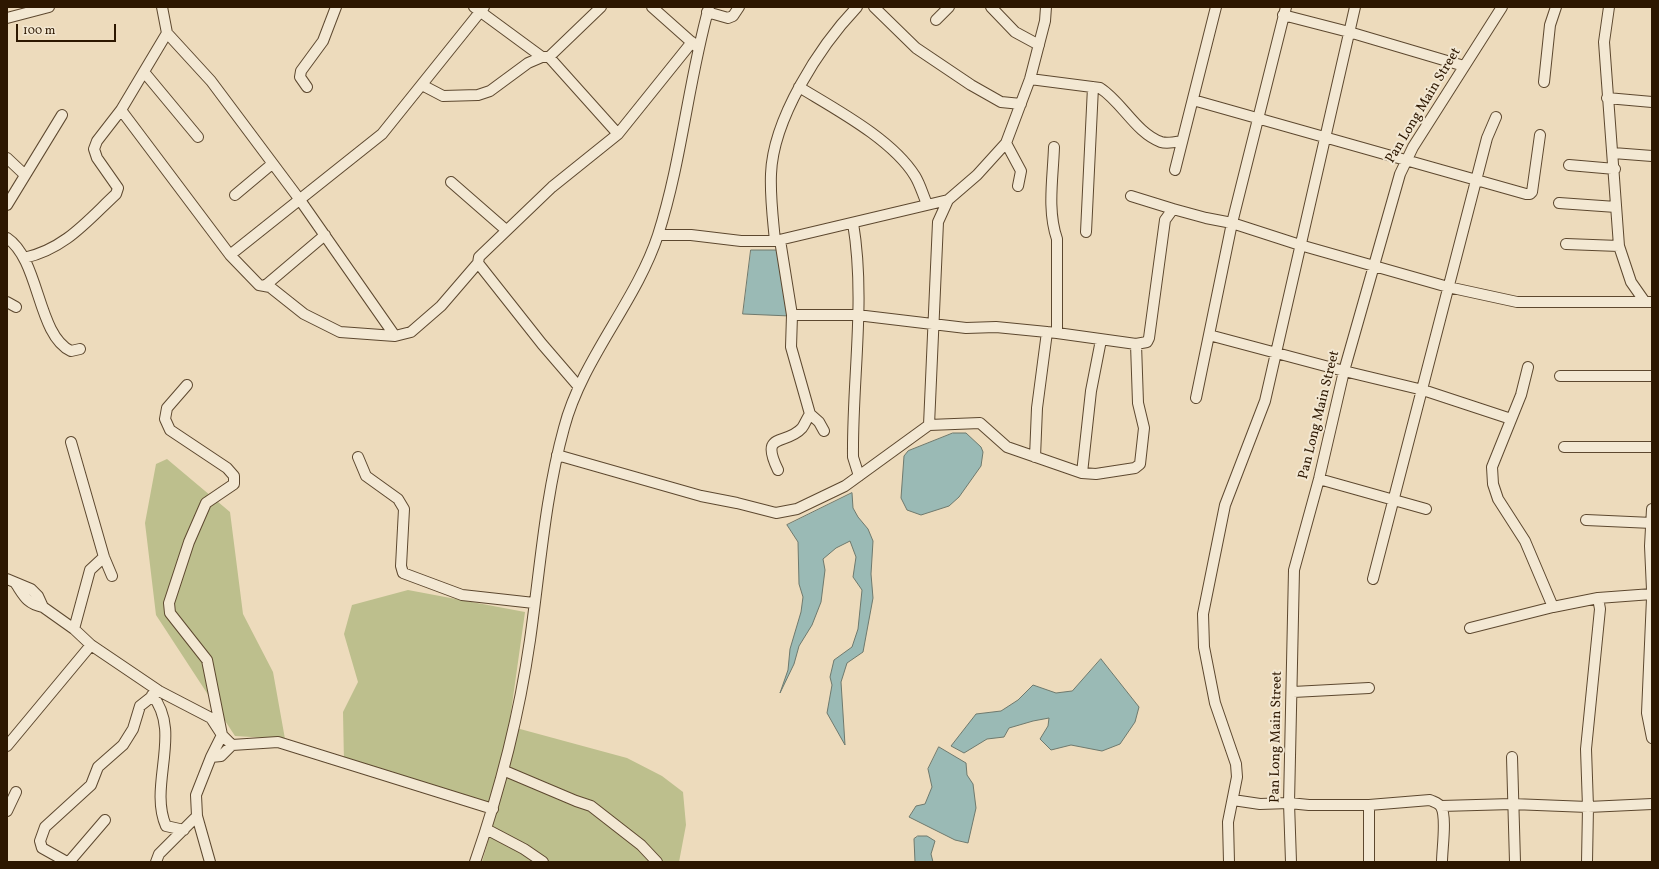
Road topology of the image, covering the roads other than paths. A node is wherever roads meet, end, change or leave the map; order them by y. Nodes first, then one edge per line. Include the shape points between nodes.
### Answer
1 (49, 7) edge
2 (162, 7) edge
3 (336, 7) edge
4 (601, 7) edge
5 (652, 7) edge
6 (739, 7) edge
7 (857, 7) edge
8 (874, 7) edge
9 (949, 7) edge
10 (991, 7) edge
11 (1046, 7) edge
12 (1216, 7) edge
13 (1355, 7) edge
14 (1502, 7) edge
15 (1556, 7) edge
16 (1609, 7) edge
17 (479, 8) edge
18 (708, 10) edge
19 (1284, 11) edge
20 (7, 18) edge
21 (936, 20) dead end
22 (1349, 32) junction
23 (166, 33) junction
24 (695, 45) junction
25 (1039, 45) junction
26 (546, 57) junction
27 (1464, 66) junction
28 (144, 72) junction
29 (1030, 79) junction
30 (1544, 82) dead end
31 (422, 85) junction
32 (1093, 86) junction
33 (307, 87) dead end
34 (799, 87) junction
35 (1607, 98) junction
36 (1193, 100) junction
37 (1652, 102) edge
38 (1021, 104) junction
39 (121, 110) junction
40 (62, 115) dead end
41 (1496, 116) dead end
42 (1258, 120) junction
43 (618, 134) junction
44 (1540, 135) dead end
45 (198, 137) dead end
46 (1324, 138) junction
47 (1182, 141) junction
48 (1006, 143) junction
49 (1054, 148) dead end
50 (1613, 153) junction
51 (1652, 156) edge
52 (7, 158) edge
53 (1405, 160) junction
54 (272, 164) junction
55 (1569, 165) dead end
56 (1615, 169) junction
57 (1175, 170) dead end
58 (25, 175) junction
59 (1477, 181) junction
60 (451, 182) dead end
61 (1018, 186) dead end
62 (235, 195) dead end
63 (1131, 196) dead end
64 (300, 200) junction
65 (948, 200) junction
66 (1559, 203) dead end
67 (927, 204) junction
68 (7, 205) edge
69 (1616, 207) junction
70 (1174, 209) junction
71 (853, 223) junction
72 (1232, 223) junction
73 (506, 230) junction
74 (1086, 232) dead end
75 (325, 235) junction
76 (658, 235) junction
77 (7, 238) edge
78 (777, 241) junction
79 (1566, 244) dead end
80 (1300, 245) junction
81 (1619, 246) junction
82 (230, 255) junction
83 (24, 258) junction
84 (478, 263) junction
85 (1373, 265) junction
86 (266, 285) junction
87 (1448, 287) junction
88 (1648, 302) edge
89 (792, 315) junction
90 (857, 316) junction
91 (933, 325) junction
92 (1052, 332) junction
93 (1209, 335) junction
94 (395, 336) junction
95 (1101, 340) junction
96 (1136, 344) junction
97 (80, 349) dead end
98 (1275, 352) junction
99 (1528, 367) dead end
100 (1344, 371) junction
101 (1560, 376) dead end
102 (1652, 376) edge
103 (187, 385) dead end
104 (579, 388) junction
105 (1422, 390) junction
106 (1196, 398) dead end
107 (810, 414) junction
108 (1511, 419) junction
109 (929, 426) junction
110 (824, 431) dead end
111 (71, 442) dead end
112 (1564, 447) dead end
113 (1652, 447) edge
114 (557, 455) junction
115 (1035, 456) junction
116 (358, 457) dead end
117 (778, 470) dead end
118 (1082, 472) junction
119 (859, 476) junction
120 (1319, 479) junction
121 (1393, 500) junction
122 (1426, 509) dead end
123 (1652, 509) edge
124 (1586, 520) dead end
125 (1652, 523) edge
126 (104, 556) junction
127 (112, 576) dead end
128 (1373, 579) dead end
129 (11, 581) edge
130 (1652, 590) edge
131 (1652, 594) edge
132 (1598, 598) junction
133 (1652, 598) edge
134 (534, 603) junction
135 (1553, 607) junction
136 (1470, 628) dead end
137 (74, 629) junction
138 (92, 645) junction
139 (1650, 665) edge
140 (1369, 688) dead end
141 (1293, 692) junction
142 (156, 693) junction
143 (222, 735) junction
144 (1652, 738) edge
145 (232, 745) junction
146 (7, 746) edge
147 (211, 757) junction
148 (1512, 757) dead end
149 (505, 770) junction
150 (16, 792) dead end
151 (1233, 800) junction
152 (1289, 803) junction
153 (1512, 804) junction
154 (1652, 804) edge
155 (1369, 805) junction
156 (1441, 806) junction
157 (1588, 807) junction
158 (493, 809) junction
159 (7, 811) edge
160 (198, 816) junction
161 (105, 820) dead end
162 (486, 829) junction
163 (184, 830) junction
164 (68, 862) edge
165 (156, 862) edge
166 (210, 862) edge
167 (475, 862) edge
168 (543, 862) edge
169 (657, 862) edge
170 (1229, 862) edge
171 (1291, 862) edge
172 (1369, 862) edge
173 (1442, 862) edge
174 (1515, 862) edge
175 (1587, 862) edge

1 - 20 street
2 - 23 street
3 - 33 street via 323,41 301,72 300,77
4 - 26 street
5 - 24 street
6 - 18 street via 733,16 728,18
7 - 34 street via 842,22
8 - 38 street via 916,48 971,85 1001,102
9 - 21 street
10 - 25 street via 1015,32
11 - 25 street
12 - 36 street
13 - 22 street
14 - 27 street, Pan Long Main Street
15 - 30 street via 1550,25
16 - 35 street via 1604,42
17 - 26 street
17 - 31 street
18 - 24 street
19 - 22 street
19 - 42 street
22 - 27 street
22 - 46 street
23 - 28 street
23 - 54 street via 211,81
24 - 43 street
24 - 76 street via 681,144
25 - 29 street
26 - 31 street via 528,64 490,91 478,95 443,96
26 - 43 street
27 - 53 street, Pan Long Main Street
28 - 39 street
28 - 45 street
29 - 32 street
29 - 38 street
31 - 64 street via 382,134
32 - 47 street via 1107,93 1151,136 1162,142
32 - 74 street
34 - 67 street via 870,132 906,163 916,177
34 - 78 street via 778,134 771,174
35 - 37 street
35 - 50 street
36 - 42 street
36 - 47 street
38 - 48 street
39 - 82 street
39 - 83 street via 97,141 94,149 97,158 118,188 116,194 64,242 42,254
40 - 58 street
41 - 59 street
42 - 46 street
42 - 72 street
43 - 73 street via 552,187
44 - 59 street via 1530,194
46 - 53 street
46 - 80 street
47 - 57 street
48 - 61 street via 1021,170
48 - 65 street via 977,175
49 - 92 street via 1051,211 1057,239
50 - 51 street
50 - 56 street
52 - 58 street
53 - 59 street
53 - 85 street, Pan Long Main Street
54 - 62 street
54 - 64 street
55 - 56 street
56 - 69 street
58 - 68 street
59 - 87 street
60 - 73 street
63 - 70 street
64 - 75 street
64 - 82 street
65 - 67 street
65 - 91 street via 938,222
66 - 69 street
67 - 71 street
69 - 81 street
70 - 72 street
70 - 96 street via 1165,220 1149,338 1147,342
71 - 78 street
71 - 90 street via 857,244
72 - 80 street
72 - 93 street
73 - 84 street via 479,257
75 - 86 street
75 - 94 street
76 - 78 street
76 - 104 street via 639,278
77 - 83 street via 14,242
78 - 89 street
79 - 81 street
80 - 85 street
80 - 98 street
81 - 88 street via 1631,282
82 - 86 street via 259,285
83 - 97 street via 57,341 71,351
84 - 94 street via 440,306 411,332
84 - 104 street
85 - 87 street
85 - 100 street, Pan Long Main Street
86 - 94 street via 304,314 340,332
87 - 88 street via 1517,302
87 - 105 street
89 - 90 street
89 - 107 street via 791,347
90 - 91 street
90 - 119 street via 852,442 853,457
91 - 92 street
91 - 109 street
92 - 95 street
92 - 115 street via 1037,408
93 - 98 street
93 - 106 street
95 - 96 street
95 - 118 street via 1091,391
96 - 118 street via 1138,403 1144,428 1140,464 1135,468 1096,474
98 - 100 street
98 - 151 street via 1265,401 1225,505 1203,614 1204,647 1215,703 1236,764 1238,777
99 - 108 street via 1521,395
100 - 105 street
100 - 120 street, Pan Long Main Street
101 - 102 street
103 - 143 street via 167,408 165,419 170,430 228,468 234,476 234,484 206,503 189,542 168,603 170,613 208,660
104 - 114 street via 564,425
105 - 108 street
105 - 121 street
107 - 110 street
107 - 117 street via 802,428 792,435 780,438 772,446 772,457
108 - 135 street via 1492,467 1493,484 1498,499 1525,541
109 - 115 street via 980,423 1007,447
109 - 119 street
111 - 126 street
112 - 113 street
114 - 119 street via 701,496 776,513 797,509 845,486
114 - 134 street
115 - 118 street
116 - 134 street via 366,476 398,499 404,509 401,566 403,573 462,595
120 - 121 street
120 - 141 street, Pan Long Main Street via 1294,570
121 - 122 street
121 - 128 street
123 - 125 street
124 - 125 street
125 - 130 street
126 - 127 street
126 - 137 street via 90,570
129 - 137 street via 31,589 43,607
131 - 132 street
132 - 135 street
132 - 157 street via 1600,609 1586,749
133 - 139 street
134 - 149 street via 521,693
135 - 136 street
137 - 138 street
138 - 142 street
138 - 146 street
139 - 144 street via 1647,713
140 - 141 street
141 - 152 street, Pan Long Main Street
142 - 143 street via 211,718
142 - 163 street via 167,739 160,786 160,814 166,826
142 - 164 street via 140,706 133,729 123,745 98,767 91,785 45,827 40,841 42,848
143 - 145 street
143 - 147 street
145 - 147 street via 220,756
145 - 158 street via 278,742
147 - 160 street via 196,795
148 - 153 street
149 - 158 street
149 - 169 street via 591,806 641,845
150 - 159 street
151 - 152 street via 1260,804
151 - 170 street via 1228,822
152 - 155 street
152 - 171 street, Pan Long Main Street
153 - 156 street
153 - 157 street
153 - 174 street
154 - 157 street
155 - 156 street via 1430,800
155 - 172 street
156 - 173 street via 1444,817
157 - 175 street
158 - 162 street
160 - 163 street
160 - 166 street
161 - 164 street
162 - 167 street
162 - 168 street
163 - 165 street via 159,854

